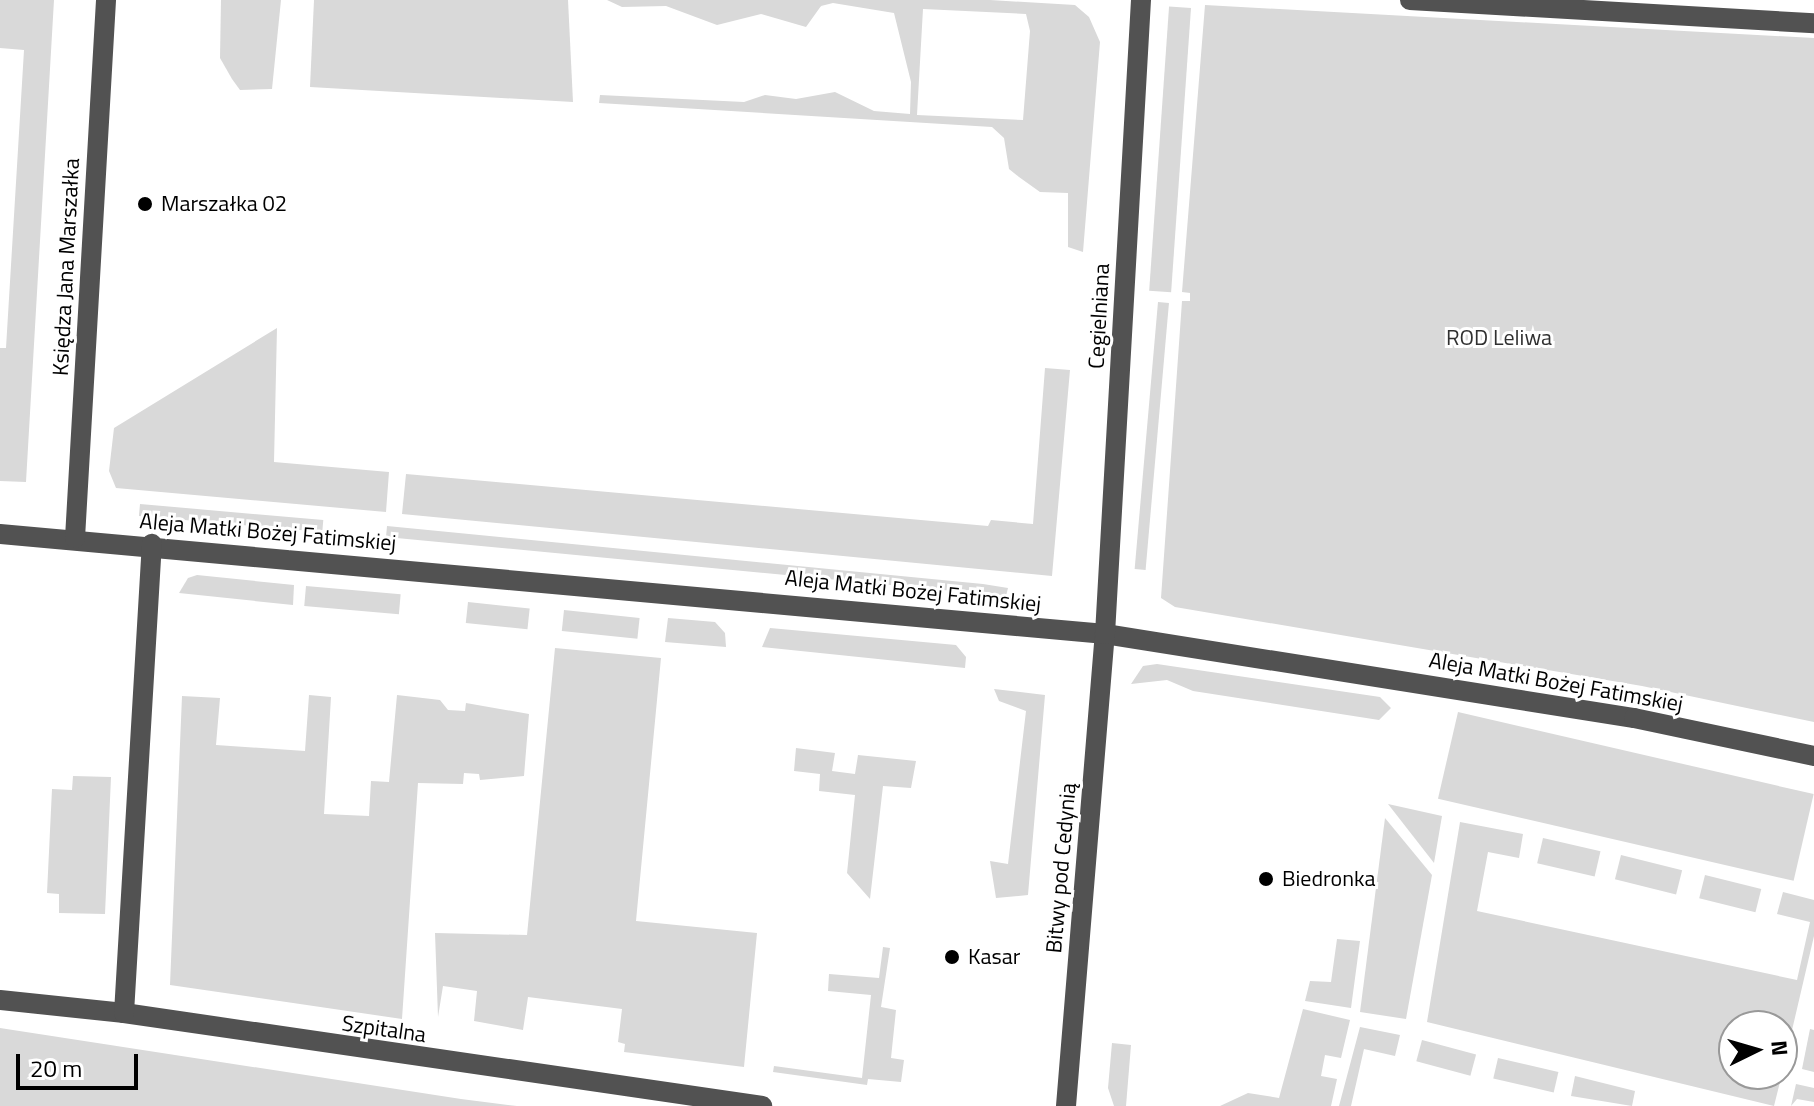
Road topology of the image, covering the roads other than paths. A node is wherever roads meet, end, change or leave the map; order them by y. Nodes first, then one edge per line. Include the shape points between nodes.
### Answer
1 (106, 0) edge
2 (1141, 0) edge
3 (1410, 0) edge
4 (1660, 8) edge
5 (1814, 23) edge
6 (0, 534) edge
7 (75, 538) junction
8 (152, 544) junction
9 (1105, 634) junction
10 (1814, 756) edge
11 (0, 1000) edge
12 (124, 1013) junction
13 (762, 1106) edge
14 (1066, 1106) edge

1 - 7 street, Księdza Jana Marszałka
2 - 9 street, Cegielniana
3 - 4 street
4 - 5 street
6 - 7 street, Aleja Matki Bożej Fatimskiej
7 - 8 street, Aleja Matki Bożej Fatimskiej
8 - 9 street, Aleja Matki Bożej Fatimskiej
8 - 12 street
9 - 10 street, Aleja Matki Bożej Fatimskiej via 1634,718
9 - 14 street, Bitwy pod Cedynią
11 - 12 street, Szpitalna
12 - 13 street, Szpitalna

